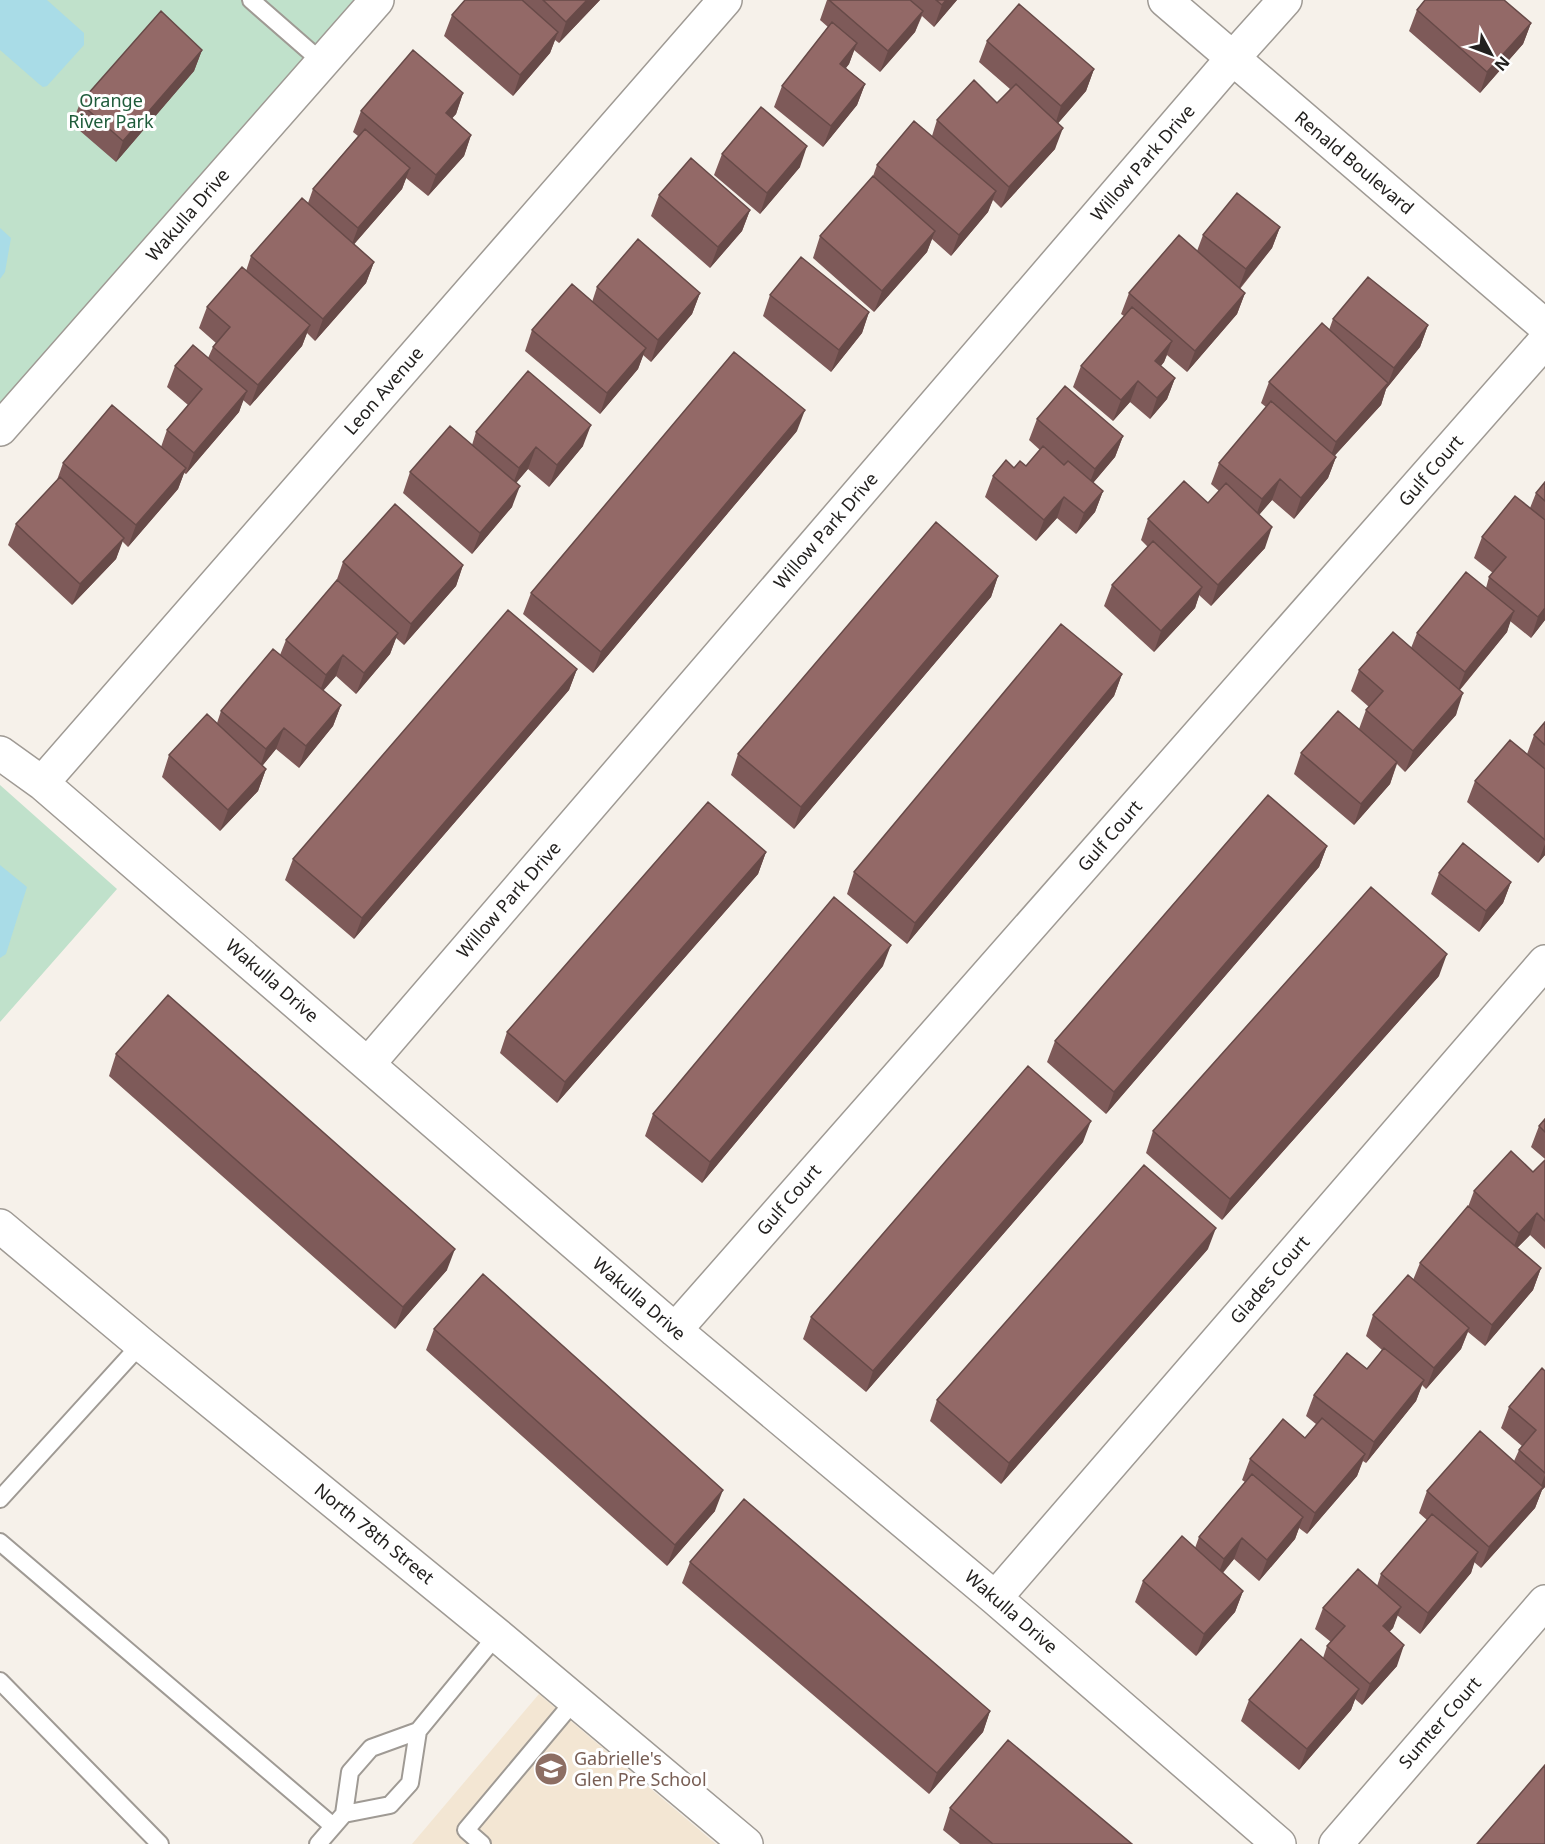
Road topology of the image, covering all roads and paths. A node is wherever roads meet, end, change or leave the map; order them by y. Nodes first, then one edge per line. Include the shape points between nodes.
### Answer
1 (251, 0) edge
2 (377, 0) edge
3 (725, 0) edge
4 (1165, 0) edge
5 (1286, 0) edge
6 (1232, 59) junction
7 (322, 62) junction
8 (1545, 326) edge
9 (1545, 341) edge
10 (0, 429) edge
11 (0, 753) edge
12 (42, 783) junction
13 (1545, 962) edge
14 (368, 1064) junction
15 (0, 1226) edge
16 (675, 1330) junction
17 (141, 1344) junction
18 (0, 1499) edge
19 (0, 1542) edge
20 (995, 1598) junction
21 (1545, 1602) edge
22 (497, 1635) junction
23 (0, 1681) edge
24 (575, 1701) junction
25 (418, 1731) junction
26 (344, 1814) junction
27 (333, 1827) junction
28 (160, 1844) edge
29 (318, 1844) edge
30 (482, 1844) edge
31 (746, 1844) edge
32 (1279, 1844) edge
33 (1336, 1844) edge

1 - 7 lane
2 - 7 street, Wakulla Drive
3 - 12 street, Leon Avenue
4 - 6 street, Renald Boulevard
5 - 6 street, Willow Park Drive
6 - 8 street, Renald Boulevard
6 - 14 street, Willow Park Drive
7 - 10 street, Wakulla Drive
9 - 16 street, Gulf Court
11 - 12 street, Wakulla Drive
12 - 14 street, Wakulla Drive
13 - 20 street, Glades Court
14 - 16 street, Wakulla Drive
15 - 17 street, North 78th Street
16 - 20 street, Wakulla Drive
17 - 18 lane
17 - 22 street, North 78th Street
19 - 27 lane
20 - 32 street, Wakulla Drive
21 - 33 street, Sumter Court
22 - 24 street, North 78th Street
22 - 25 lane
23 - 28 lane
24 - 30 lane via 466,1830
24 - 31 street, North 78th Street
25 - 26 lane via 371,1748 350,1772
25 - 26 lane via 410,1783 390,1805
26 - 27 lane
27 - 29 lane

